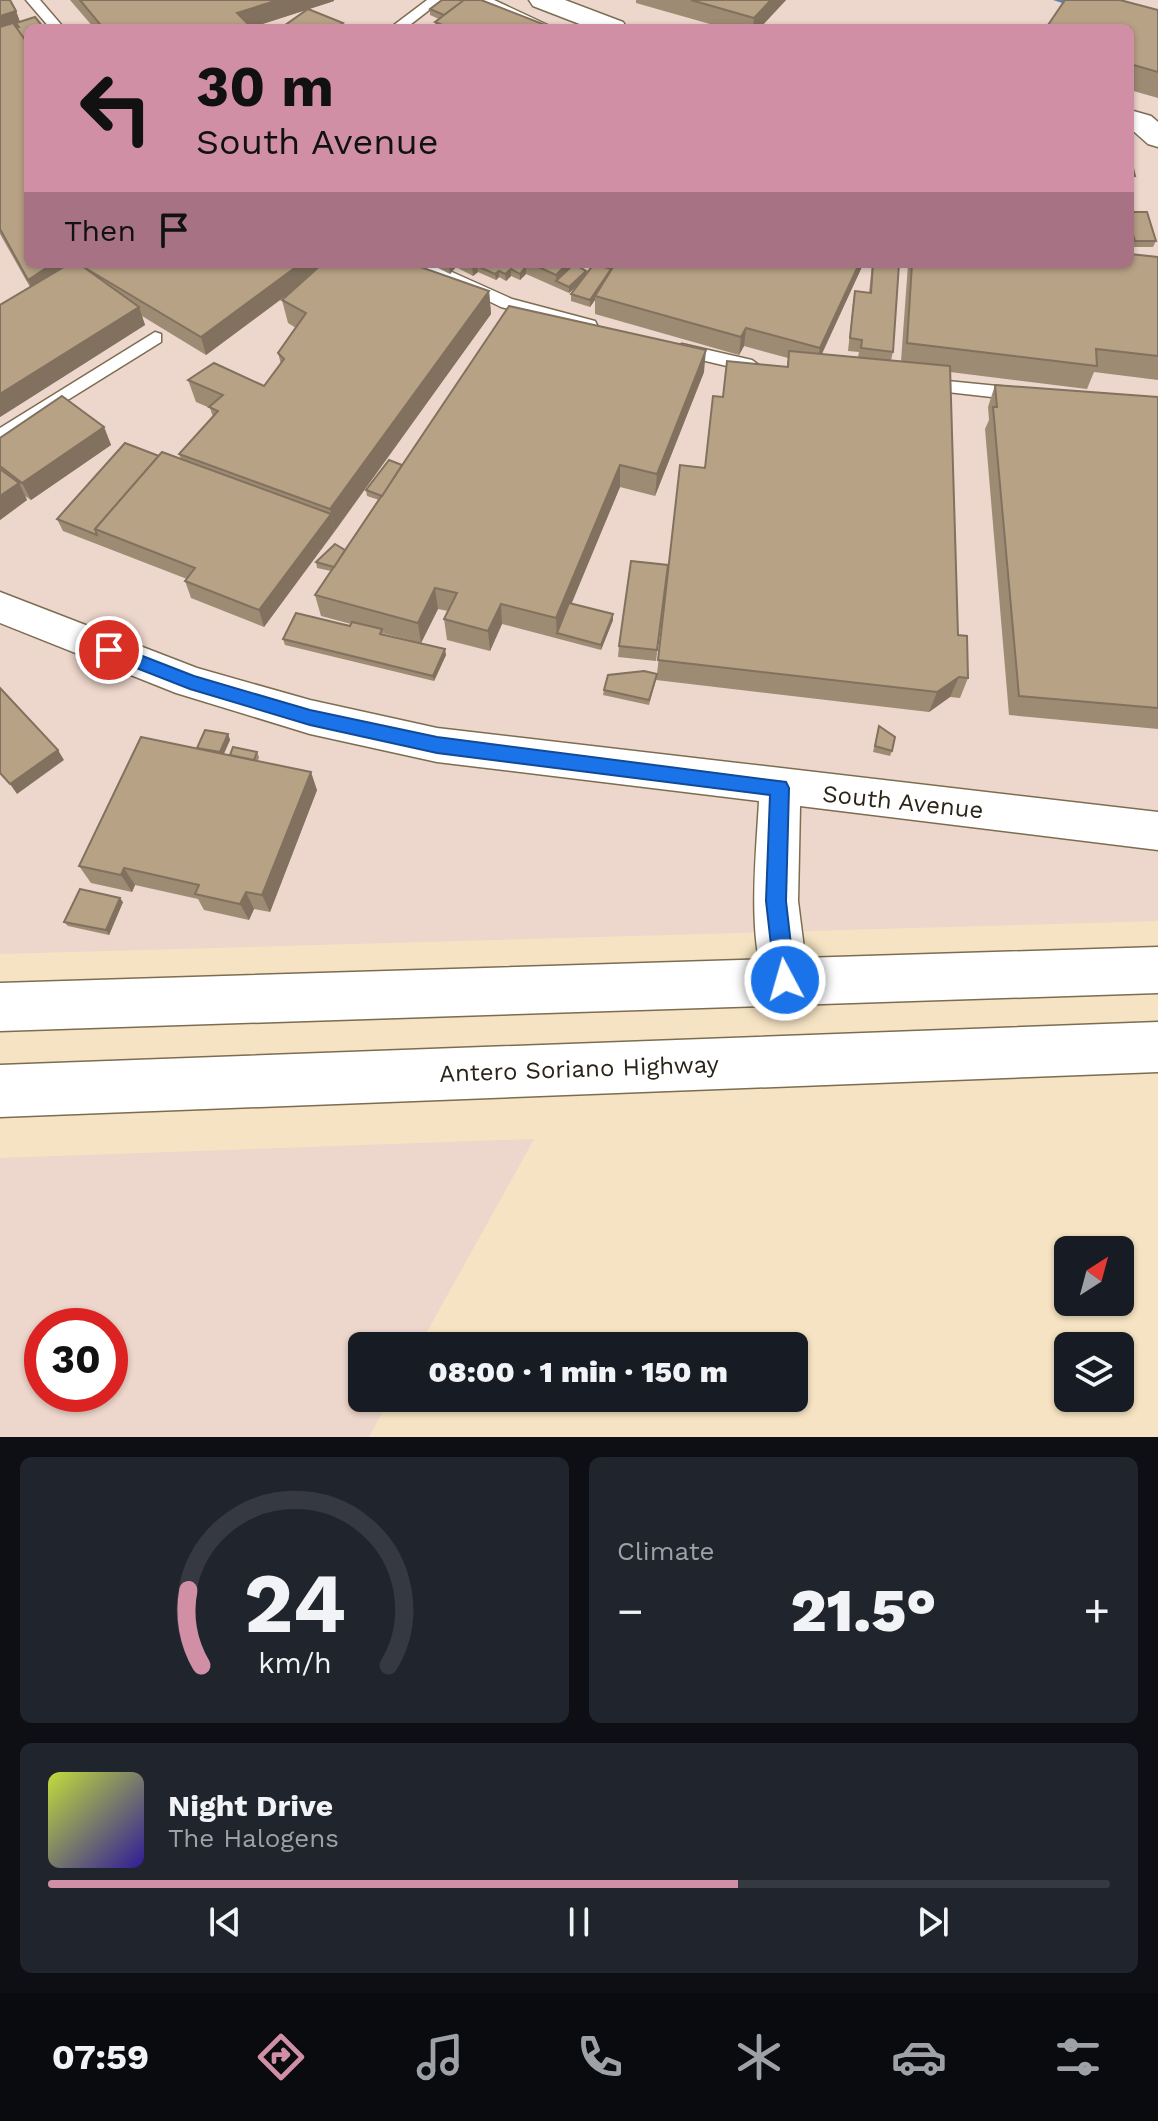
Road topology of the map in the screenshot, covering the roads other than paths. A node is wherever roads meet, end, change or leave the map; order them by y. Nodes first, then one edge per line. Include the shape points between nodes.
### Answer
1 (33, 0) edge
2 (435, 0) edge
3 (483, 0) edge
4 (542, 0) edge
5 (54, 24) edge
6 (402, 24) edge
7 (538, 24) edge
8 (604, 24) edge
9 (1134, 120) edge
10 (1158, 138) edge
11 (429, 268) edge
12 (611, 331) edge
13 (155, 338) edge
14 (670, 347) edge
15 (771, 368) edge
16 (903, 382) edge
17 (1042, 397) edge
18 (0, 436) edge
19 (0, 607) edge
20 (780, 788) junction
21 (1158, 831) edge
22 (1158, 970) edge
23 (785, 980) junction
24 (0, 1007) edge
25 (1158, 1047) edge
26 (0, 1091) edge

1 - 5 lane
2 - 6 lane
3 - 7 lane
4 - 8 street
9 - 10 street
11 - 12 lane via 507,303
13 - 18 lane
14 - 15 lane
16 - 17 lane
19 - 20 street, South Avenue via 190,682 310,717 437,745
20 - 21 street, South Avenue
20 - 23 street via 776,901
22 - 23 main road
23 - 24 main road
25 - 26 main road, Antero Soriano Highway

